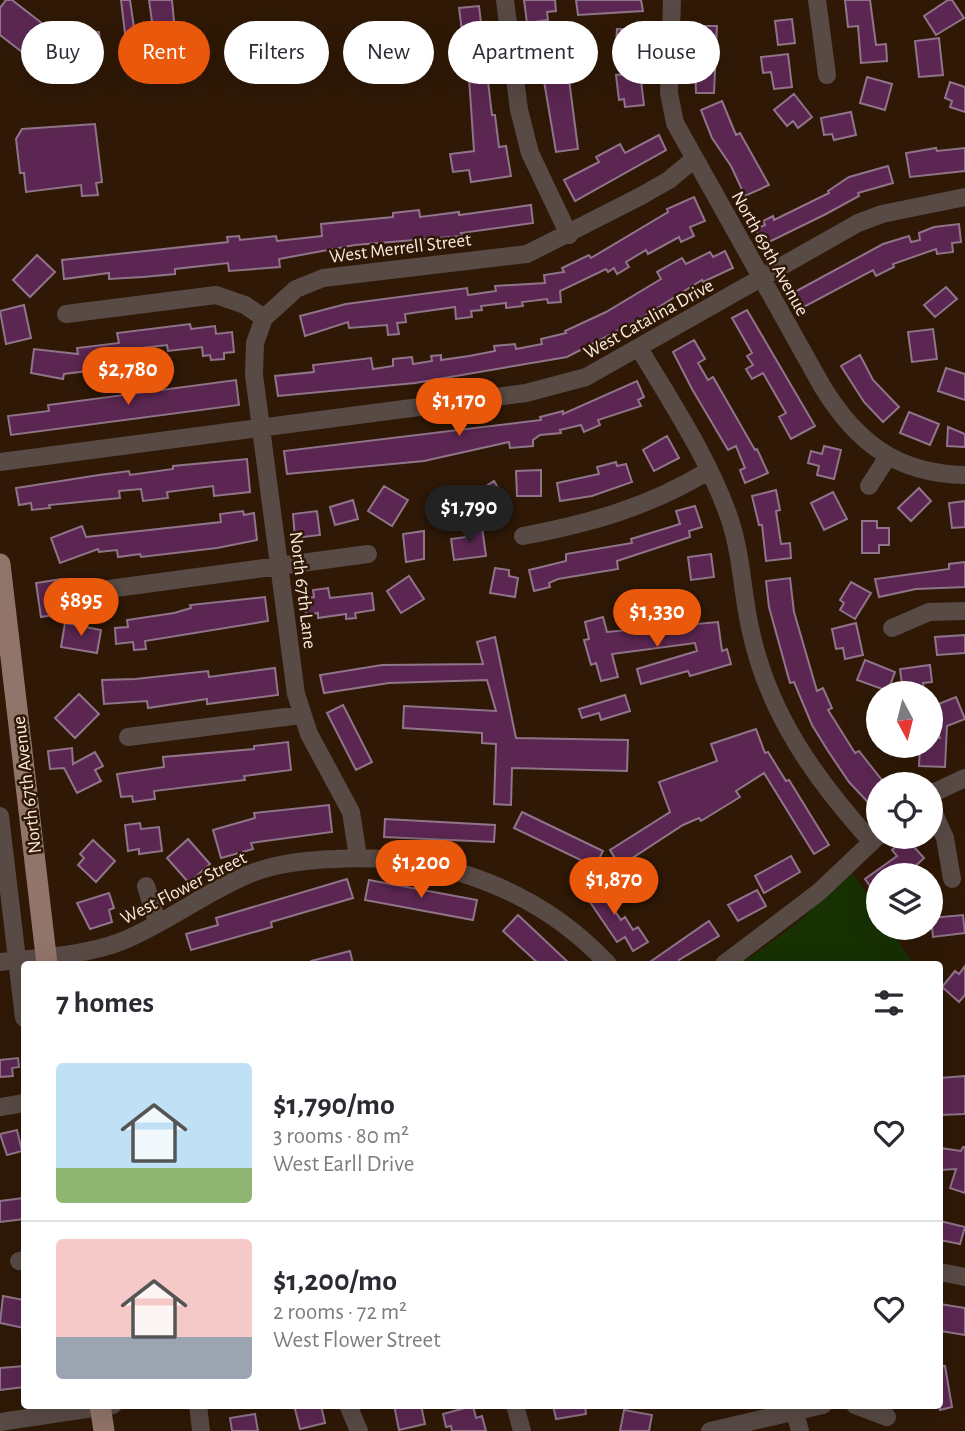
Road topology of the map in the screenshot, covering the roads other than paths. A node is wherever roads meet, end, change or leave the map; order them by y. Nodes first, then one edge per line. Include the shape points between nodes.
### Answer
1 (505, 0) edge
2 (672, 0) edge
3 (817, 0) edge
4 (827, 75) dead end
5 (694, 160) junction
6 (965, 197) edge
7 (569, 234) junction
8 (761, 280) junction
9 (66, 314) dead end
10 (264, 318) junction
11 (639, 348) junction
12 (261, 428) junction
13 (887, 457) junction
14 (0, 462) edge
15 (708, 471) junction
16 (965, 475) edge
17 (869, 485) dead end
18 (523, 536) dead end
19 (368, 554) dead end
20 (0, 565) edge
21 (280, 566) junction
22 (101, 590) dead end
23 (965, 611) edge
24 (892, 628) dead end
25 (7, 676) edge
26 (301, 715) junction
27 (128, 737) dead end
28 (965, 778) edge
29 (943, 788) edge
30 (0, 819) edge
31 (866, 830) edge
32 (943, 834) edge
33 (866, 848) edge
34 (358, 858) junction
35 (952, 879) dead end
36 (146, 886) dead end
37 (157, 922) junction
38 (9, 961) edge
39 (47, 961) edge
40 (605, 961) edge
41 (728, 961) edge
42 (21, 1007) edge
43 (21, 1104) edge
44 (0, 1107) edge
45 (943, 1273) edge
46 (965, 1277) edge
47 (85, 1409) edge
48 (105, 1409) edge
49 (198, 1409) edge
50 (350, 1409) edge
51 (516, 1409) edge
52 (793, 1409) edge
53 (866, 1409) edge
54 (887, 1417) dead end
55 (0, 1422) edge
56 (104, 1431) edge
57 (201, 1431) edge
58 (359, 1431) edge
59 (522, 1431) edge
60 (710, 1431) edge
61 (800, 1431) edge

1 - 7 street via 519,110 530,153
2 - 5 street, North 69th Avenue via 669,93 675,122
3 - 4 street
5 - 7 street, West Merrell Street via 669,180
5 - 8 street, North 69th Avenue
6 - 8 street, West Catalina Drive via 858,223
7 - 10 street, West Merrell Street via 527,254 323,278 296,289
8 - 11 street, West Catalina Drive
8 - 13 street, North 69th Avenue via 834,406 864,441
9 - 10 street via 216,295 245,305
10 - 12 street, North 67th Lane via 254,356
11 - 12 street, West Catalina Drive via 586,377 526,393
11 - 15 street
12 - 14 street, West Catalina Drive
12 - 21 street, North 67th Lane
13 - 16 street, North 69th Avenue via 929,471
13 - 17 street
15 - 18 street via 653,502 613,517
15 - 31 street via 734,534 751,633 768,689 814,775
19 - 21 street
20 - 25 main road, North 67th Avenue
21 - 22 street
21 - 26 street, North 67th Lane
23 - 24 street via 929,612
25 - 39 main road, North 67th Avenue
26 - 27 street
26 - 34 street, North 67th Lane via 351,812
28 - 29 street
30 - 38 street, North 67th Avenue
32 - 35 street
33 - 41 street via 819,892
34 - 37 street, West Flower Street via 281,865 252,873
34 - 40 street, West Flower Street via 395,859 453,870 514,893 568,927
36 - 37 street
37 - 39 street, West Flower Street via 107,946
38 - 39 street, West Flower Street
38 - 42 street, North 67th Avenue
43 - 44 street
45 - 46 street
47 - 55 street
48 - 56 main road
49 - 57 street
50 - 58 street
51 - 59 street
52 - 60 street
52 - 61 street
53 - 54 street

